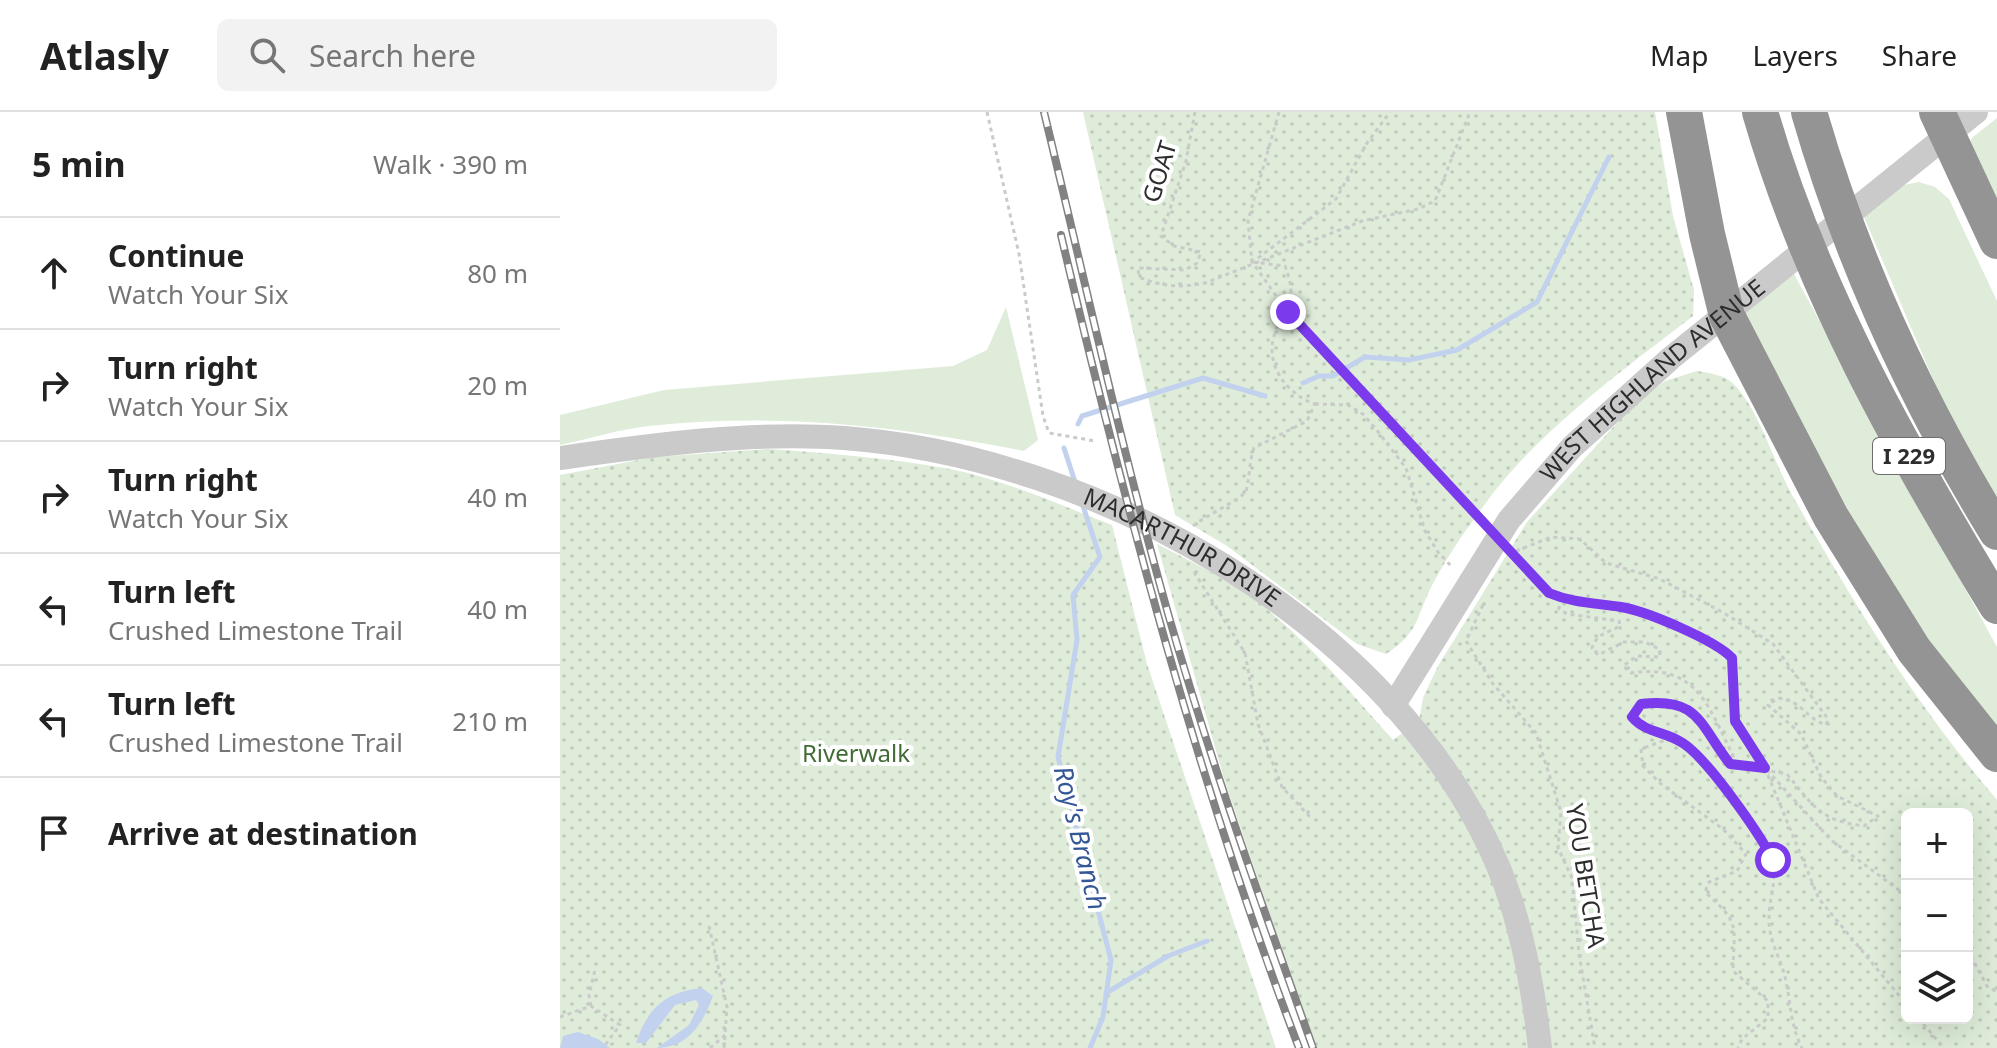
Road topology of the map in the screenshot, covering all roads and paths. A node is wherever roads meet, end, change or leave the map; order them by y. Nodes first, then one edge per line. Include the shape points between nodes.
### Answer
1 (987, 112) edge
2 (1195, 112) edge
3 (1279, 112) edge
4 (1390, 112) edge
5 (1470, 112) edge
6 (1684, 112) edge
7 (1760, 112) edge
8 (1809, 112) edge
9 (1976, 112) edge
10 (1942, 123) edge
11 (1997, 241) edge
12 (1252, 262) junction
13 (1288, 312) junction
14 (1727, 316) junction
15 (1315, 404) junction
16 (1095, 441) dead end
17 (560, 458) edge
18 (1191, 528) dead end
19 (1491, 530) dead end
20 (1997, 532) edge
21 (1510, 551) dead end
22 (1204, 559) junction
23 (1509, 560) dead end
24 (1478, 588) junction
25 (1560, 597) junction
26 (1997, 606) edge
27 (1393, 706) junction
28 (1671, 738) junction
29 (1997, 754) edge
30 (1738, 765) junction
31 (1765, 768) junction
32 (1310, 817) dead end
33 (1901, 892) edge
34 (709, 926) dead end
35 (1969, 952) edge
36 (595, 970) dead end
37 (1997, 992) edge
38 (1901, 998) edge
39 (591, 1006) junction
40 (560, 1017) edge
41 (1923, 1024) edge
42 (725, 1034) junction
43 (603, 1048) edge
44 (710, 1048) edge
45 (724, 1048) edge
46 (1540, 1048) edge
47 (1595, 1048) edge
48 (1738, 1048) edge
49 (1802, 1048) edge
50 (1944, 1048) edge

1 - 16 path via 1019,254 1043,416 1049,433
2 - 12 path, GOAT via 1186,161 1161,236 1174,246 1201,252 1197,263 1185,270 1138,268 1139,277 1183,287
3 - 12 path via 1248,221
4 - 12 path via 1336,199
5 - 12 path via 1435,201 1362,221
6 - 14 highway
7 - 26 highway, I 229 via 1830,301 1892,426
8 - 20 highway, I 229 via 1861,269 1921,399
9 - 10 street, WEST HIGHLAND AVENUE
10 - 11 highway
10 - 14 street, WEST HIGHLAND AVENUE
12 - 13 path
12 - 13 path via 1285,266 1292,286
13 - 15 path via 1273,337 1273,365 1286,385
13 - 19 path
14 - 24 street, WEST HIGHLAND AVENUE via 1671,358 1572,447 1509,520
14 - 29 highway via 1839,530 1914,650
15 - 18 path via 1307,421 1254,448 1246,468 1248,489 1241,498 1210,511
15 - 24 path via 1348,405 1363,414 1406,468 1425,531 1438,552
17 - 22 street, MACARTHUR DRIVE via 676,441 842,438 962,456 1072,490 1170,533
21 - 25 path via 1549,593
22 - 27 street, MACARTHUR DRIVE via 1323,640
22 - 32 path via 1195,576 1245,653 1258,724 1282,787
23 - 31 path via 1517,549 1551,537 1580,539 1606,563 1660,579 1773,644 1828,719 1826,725 1818,722 1796,700 1778,698 1768,705 1801,734 1821,777 1837,796 1878,816 1864,826 1834,822 1787,774
24 - 27 street, WEST HIGHLAND AVENUE
24 - 47 path, YOU BETCHA via 1466,641 1493,684 1536,733 1561,812 1558,848 1572,878
25 - 30 path via 1559,609 1567,614 1619,621 1620,626 1594,641 1598,655 1624,642 1645,642 1659,649 1660,657 1637,656 1623,666 1631,673 1658,671 1680,677 1701,692
25 - 31 path via 1625,608 1720,645 1732,658 1735,721
27 - 46 street, MACARTHUR DRIVE via 1447,774 1497,862 1516,917
28 - 30 path via 1637,723 1632,717 1641,704 1667,701 1696,714 1730,764
28 - 48 path via 1641,749 1643,766 1723,829 1746,854 1737,871 1709,882 1705,892 1733,921 1733,971 1768,1001 1768,1018
28 - 49 path via 1707,764 1760,834 1773,860 1771,939 1784,974 1792,1029
30 - 31 path
31 - 33 path via 1831,840
31 - 38 path via 1819,899
34 - 42 path via 727,1007
35 - 37 path via 1987,986
36 - 39 path
39 - 40 path
39 - 43 path via 620,1025
41 - 50 path
42 - 44 path
42 - 45 path

